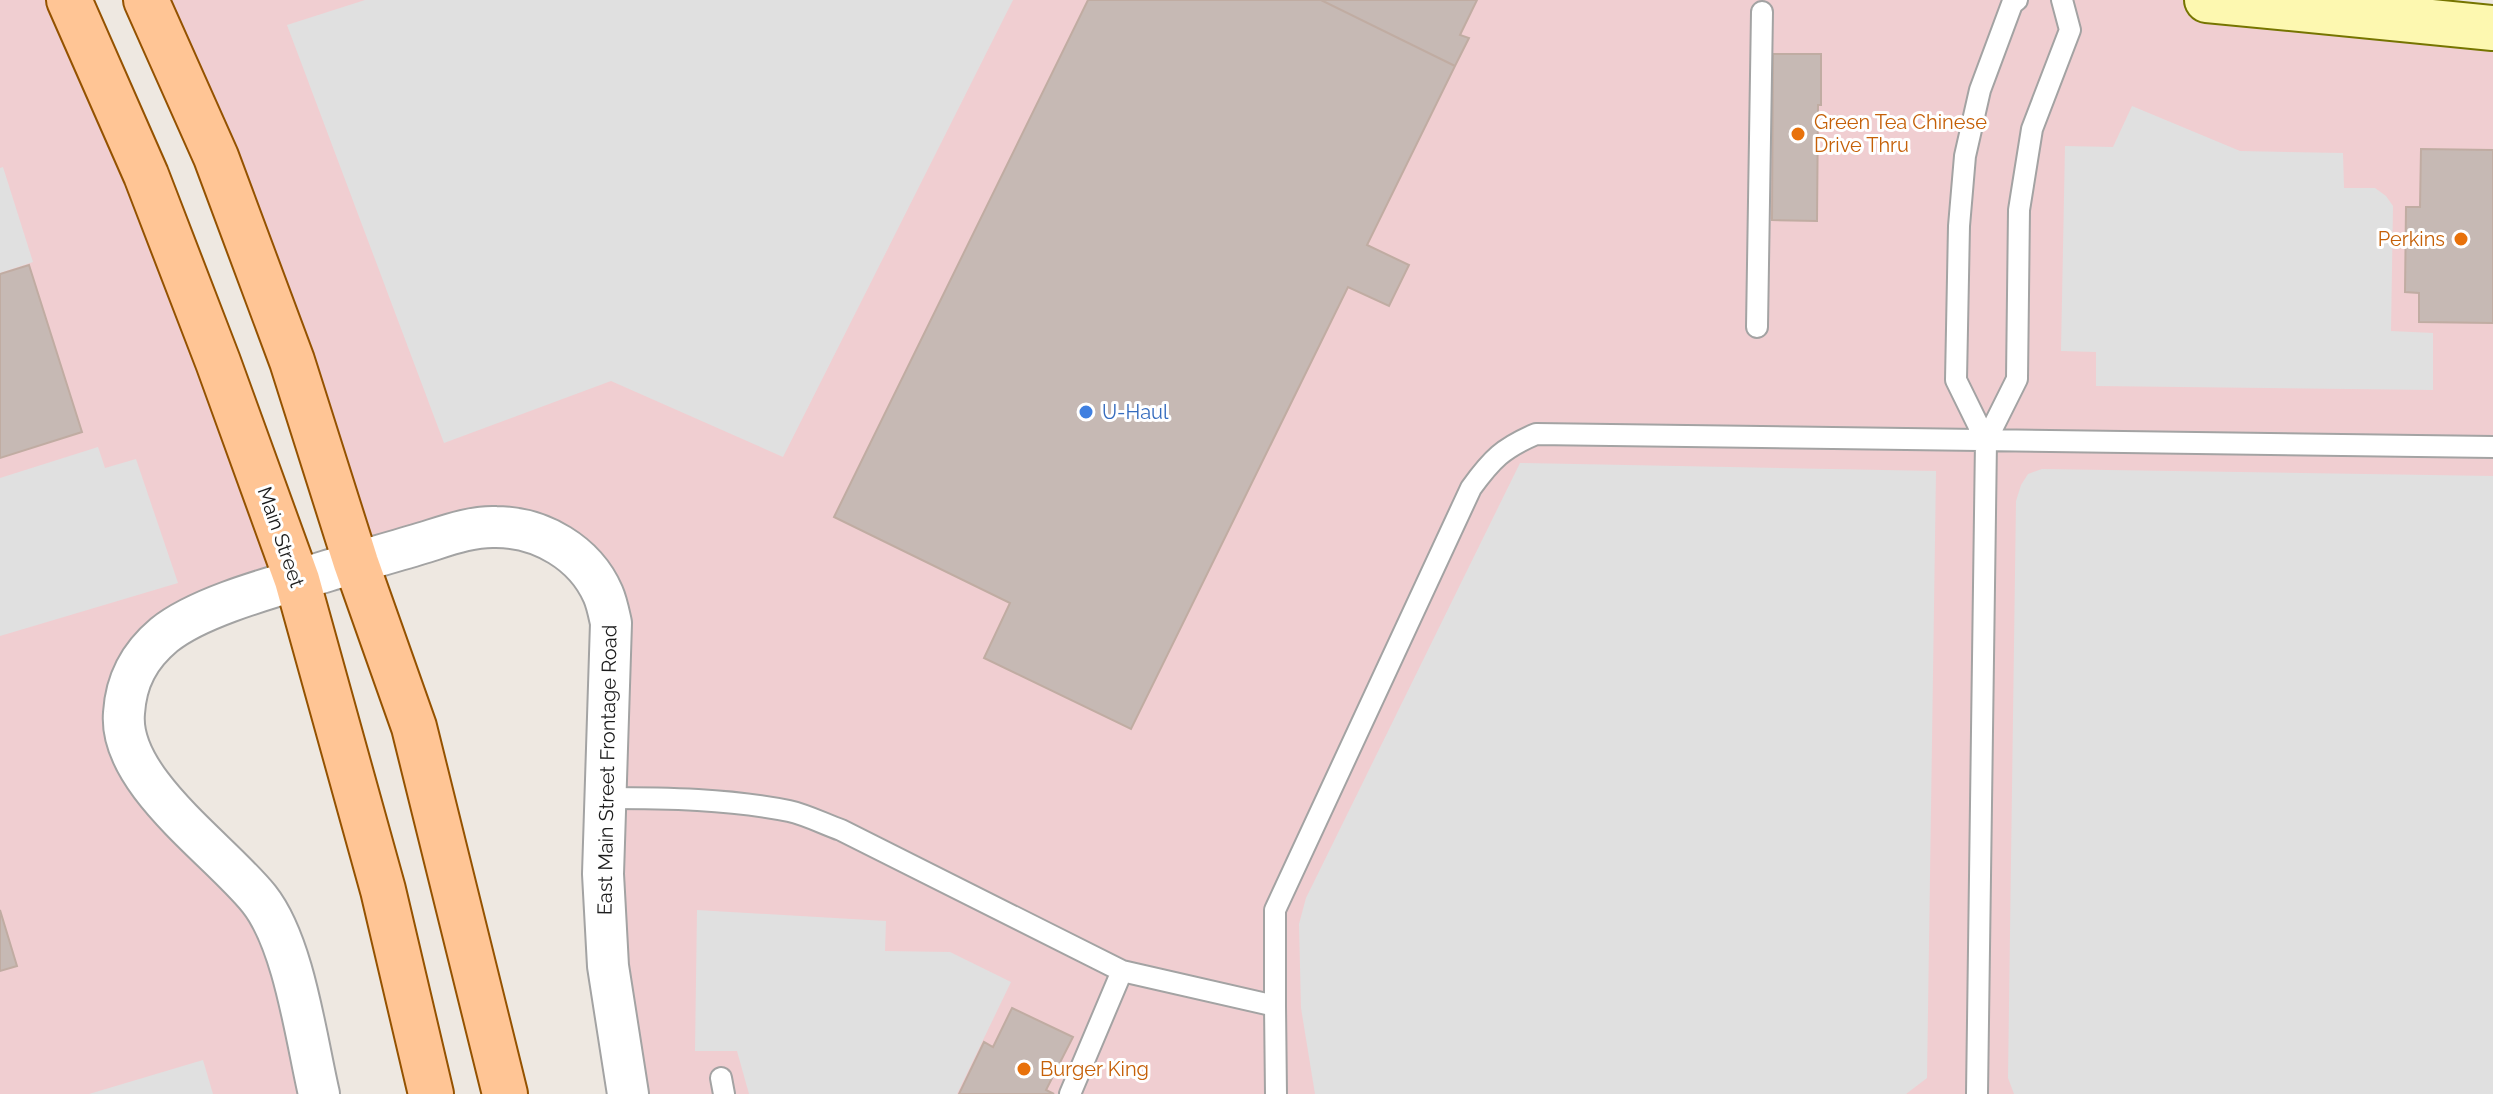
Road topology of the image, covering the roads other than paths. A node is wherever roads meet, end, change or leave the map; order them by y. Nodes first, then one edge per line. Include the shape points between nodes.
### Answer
1 (69, 0) edge
2 (146, 0) edge
3 (2017, 0) edge
4 (2062, 0) edge
5 (2207, 0) edge
6 (1762, 12) dead end
7 (2493, 28) edge
8 (1757, 327) dead end
9 (1986, 441) junction
10 (2493, 447) edge
11 (356, 563) junction
12 (297, 580) junction
13 (605, 798) junction
14 (1122, 971) junction
15 (1275, 1006) junction
16 (319, 1094) edge
17 (431, 1094) edge
18 (505, 1094) edge
19 (628, 1094) edge
20 (1070, 1094) edge
21 (1276, 1094) edge
22 (1977, 1094) edge

1 - 12 main road, Main Street via 146,175
2 - 11 main road via 233,201 292,361
3 - 9 lane via 1980,90 1965,156 1959,226 1956,380
4 - 9 lane via 2070,30 2032,129 2019,210 2017,379
5 - 7 main road
6 - 8 lane
9 - 10 lane
9 - 15 lane via 1536,434 1511,445 1471,488 1275,910
9 - 22 lane
11 - 12 street, East Main Street Frontage Road
11 - 13 street, East Main Street Frontage Road via 456,533 496,527 550,538 575,555 604,596 611,623
11 - 18 main road via 414,727
12 - 16 street, East Main Street Frontage Road via 205,611 166,633 134,669 123,716 127,743 147,783 259,900 276,927
12 - 17 main road, Main Street via 383,890
13 - 14 lane via 732,802 792,812 841,830
13 - 19 street, East Main Street Frontage Road via 608,966
14 - 15 lane
14 - 20 lane
15 - 21 lane

